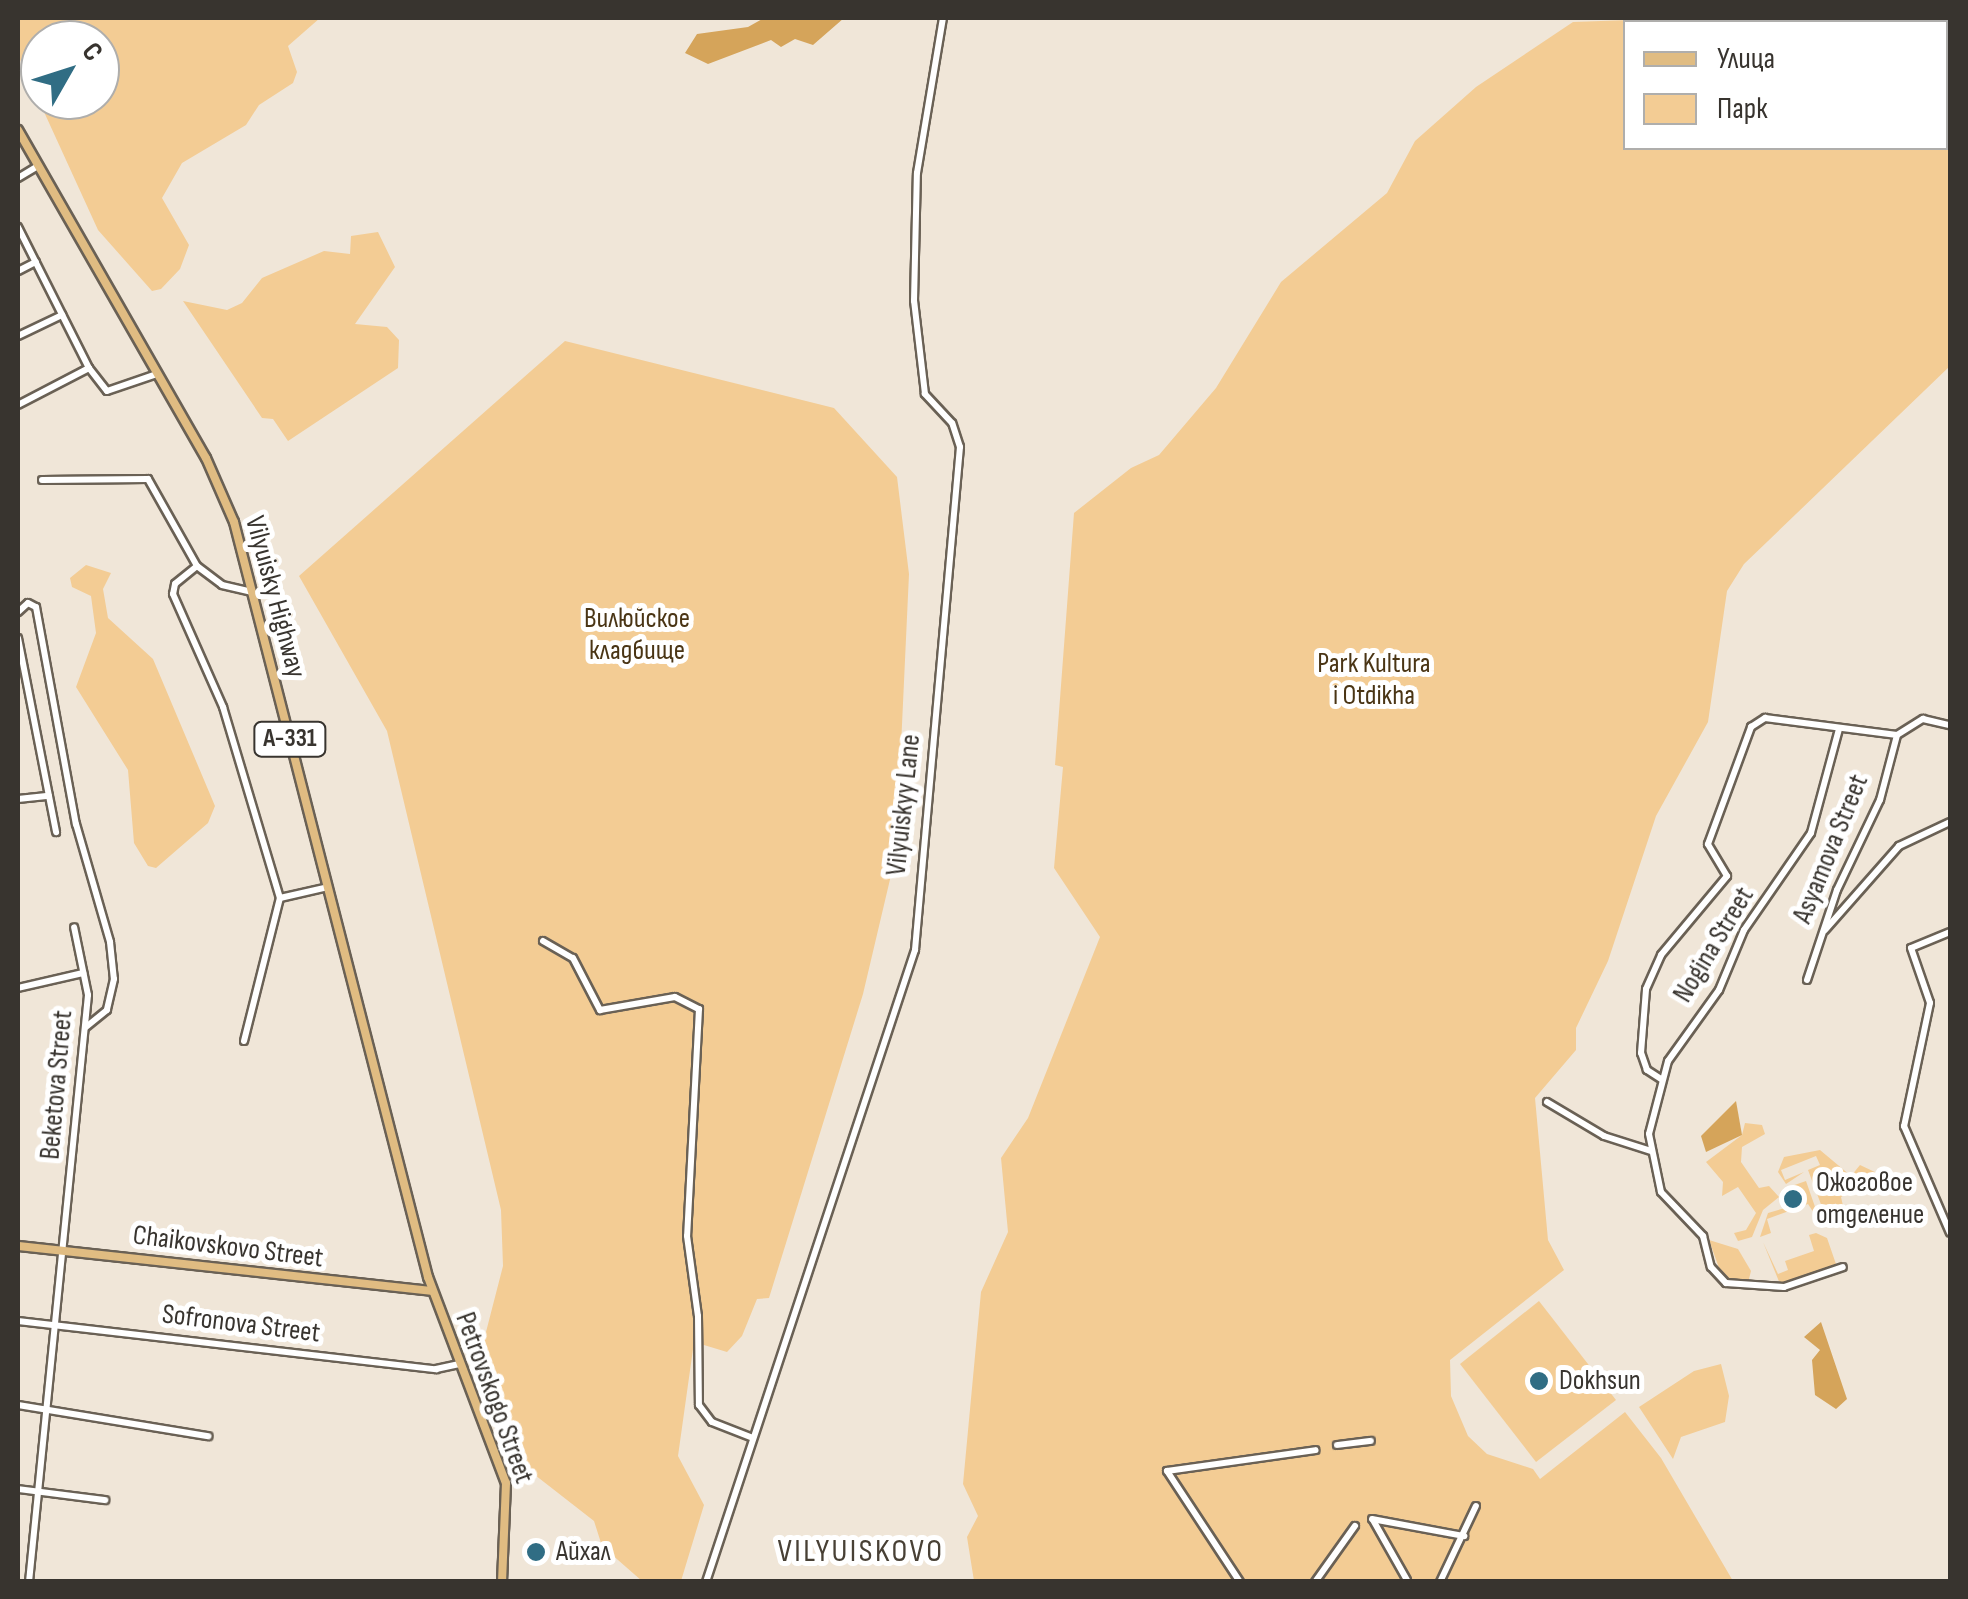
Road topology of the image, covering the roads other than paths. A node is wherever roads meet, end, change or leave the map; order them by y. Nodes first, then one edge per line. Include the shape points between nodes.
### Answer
1 (944, 18) edge
2 (18, 130) edge
3 (38, 166) junction
4 (18, 178) edge
5 (18, 227) edge
6 (36, 262) junction
7 (18, 271) edge
8 (62, 314) junction
9 (18, 336) edge
10 (90, 368) junction
11 (158, 374) junction
12 (18, 405) edge
13 (42, 480) dead end
14 (196, 566) junction
15 (252, 592) junction
16 (18, 612) edge
17 (18, 638) edge
18 (1950, 725) edge
19 (1839, 728) junction
20 (1897, 735) junction
21 (49, 796) junction
22 (18, 800) edge
23 (1950, 822) edge
24 (56, 832) dead end
25 (328, 886) junction
26 (280, 898) junction
27 (74, 927) dead end
28 (1950, 932) edge
29 (1820, 936) junction
30 (544, 941) dead end
31 (83, 973) junction
32 (1807, 980) dead end
33 (18, 988) edge
34 (85, 1027) junction
35 (244, 1042) dead end
36 (1661, 1079) junction
37 (1547, 1102) dead end
38 (1650, 1152) junction
39 (1950, 1234) edge
40 (18, 1246) edge
41 (63, 1248) junction
42 (1843, 1267) dead end
43 (432, 1291) junction
44 (18, 1321) edge
45 (50, 1324) junction
46 (460, 1364) junction
47 (18, 1405) edge
48 (41, 1408) junction
49 (208, 1436) dead end
50 (753, 1438) junction
51 (1371, 1441) dead end
52 (1338, 1445) dead end
53 (1316, 1450) dead end
54 (18, 1489) edge
55 (36, 1490) junction
56 (105, 1500) dead end
57 (1476, 1506) dead end
58 (1356, 1526) dead end
59 (1464, 1536) junction
60 (1408, 1580) edge
61 (29, 1582) edge
62 (502, 1582) edge
63 (706, 1582) edge
64 (1240, 1582) edge
65 (1315, 1582) edge
66 (1440, 1582) edge

1 - 50 street, Vilyuiskyy Lane via 917,173 914,301 925,394 952,424 960,447 915,950
2 - 3 main road, Vilyuisky Highway / А-331
3 - 4 street
3 - 11 main road, Vilyuisky Highway / А-331
5 - 6 street
6 - 7 street
6 - 8 street
8 - 9 street
8 - 10 street
10 - 11 street via 107,391
10 - 12 street
11 - 15 main road, Vilyuisky Highway / А-331 via 226,499
13 - 14 street via 148,478
14 - 15 street via 222,584
14 - 26 street via 174,584 173,594 223,707
15 - 25 main road, Vilyuisky Highway / А-331
16 - 34 street via 28,604 36,608 73,811 110,942 114,986 107,1010
17 - 21 street
18 - 20 street via 1923,719
19 - 20 street
19 - 36 street, Nogina Street via 1811,832 1744,930 1719,990 1678,1043
19 - 36 street via 1765,718 1743,737 1708,844 1727,876 1661,955 1646,989 1642,1053 1647,1070
20 - 29 street, Asyamova Street via 1880,800
21 - 22 street
21 - 24 street
23 - 29 street via 1898,846
25 - 26 street
25 - 43 main road, Vilyuisky Highway / А-331
26 - 35 street
27 - 31 street, Beketova Street
28 - 39 street via 1912,948 1930,1003 1904,1126
29 - 32 street, Asyamova Street
30 - 50 street via 573,958 600,1010 675,997 700,1010 687,1236 699,1334 699,1405 712,1422
31 - 33 street
31 - 34 street, Beketova Street
34 - 41 street, Beketova Street
36 - 38 street, Nogina Street via 1650,1116
37 - 38 street via 1604,1136
38 - 42 street, Nogina Street via 1661,1192 1703,1236 1712,1267 1726,1284 1784,1287
40 - 41 main road, Chaikovskovo Street
41 - 43 main road, Chaikovskovo Street
41 - 45 street, Beketova Street
43 - 46 main road, Petrovskogo Street / А-331
44 - 45 street, Sofronova Street
45 - 46 street, Sofronova Street via 436,1369
45 - 48 street, Beketova Street
46 - 62 main road, Petrovskogo Street / А-331 via 506,1483
47 - 48 street
48 - 49 street
48 - 55 street, Beketova Street
50 - 63 street, Vilyuiskyy Lane
51 - 52 street
53 - 64 street via 1166,1471
54 - 55 street
55 - 56 street
55 - 61 street, Beketova Street
57 - 59 street
58 - 65 street
59 - 60 street via 1372,1519
59 - 66 street

